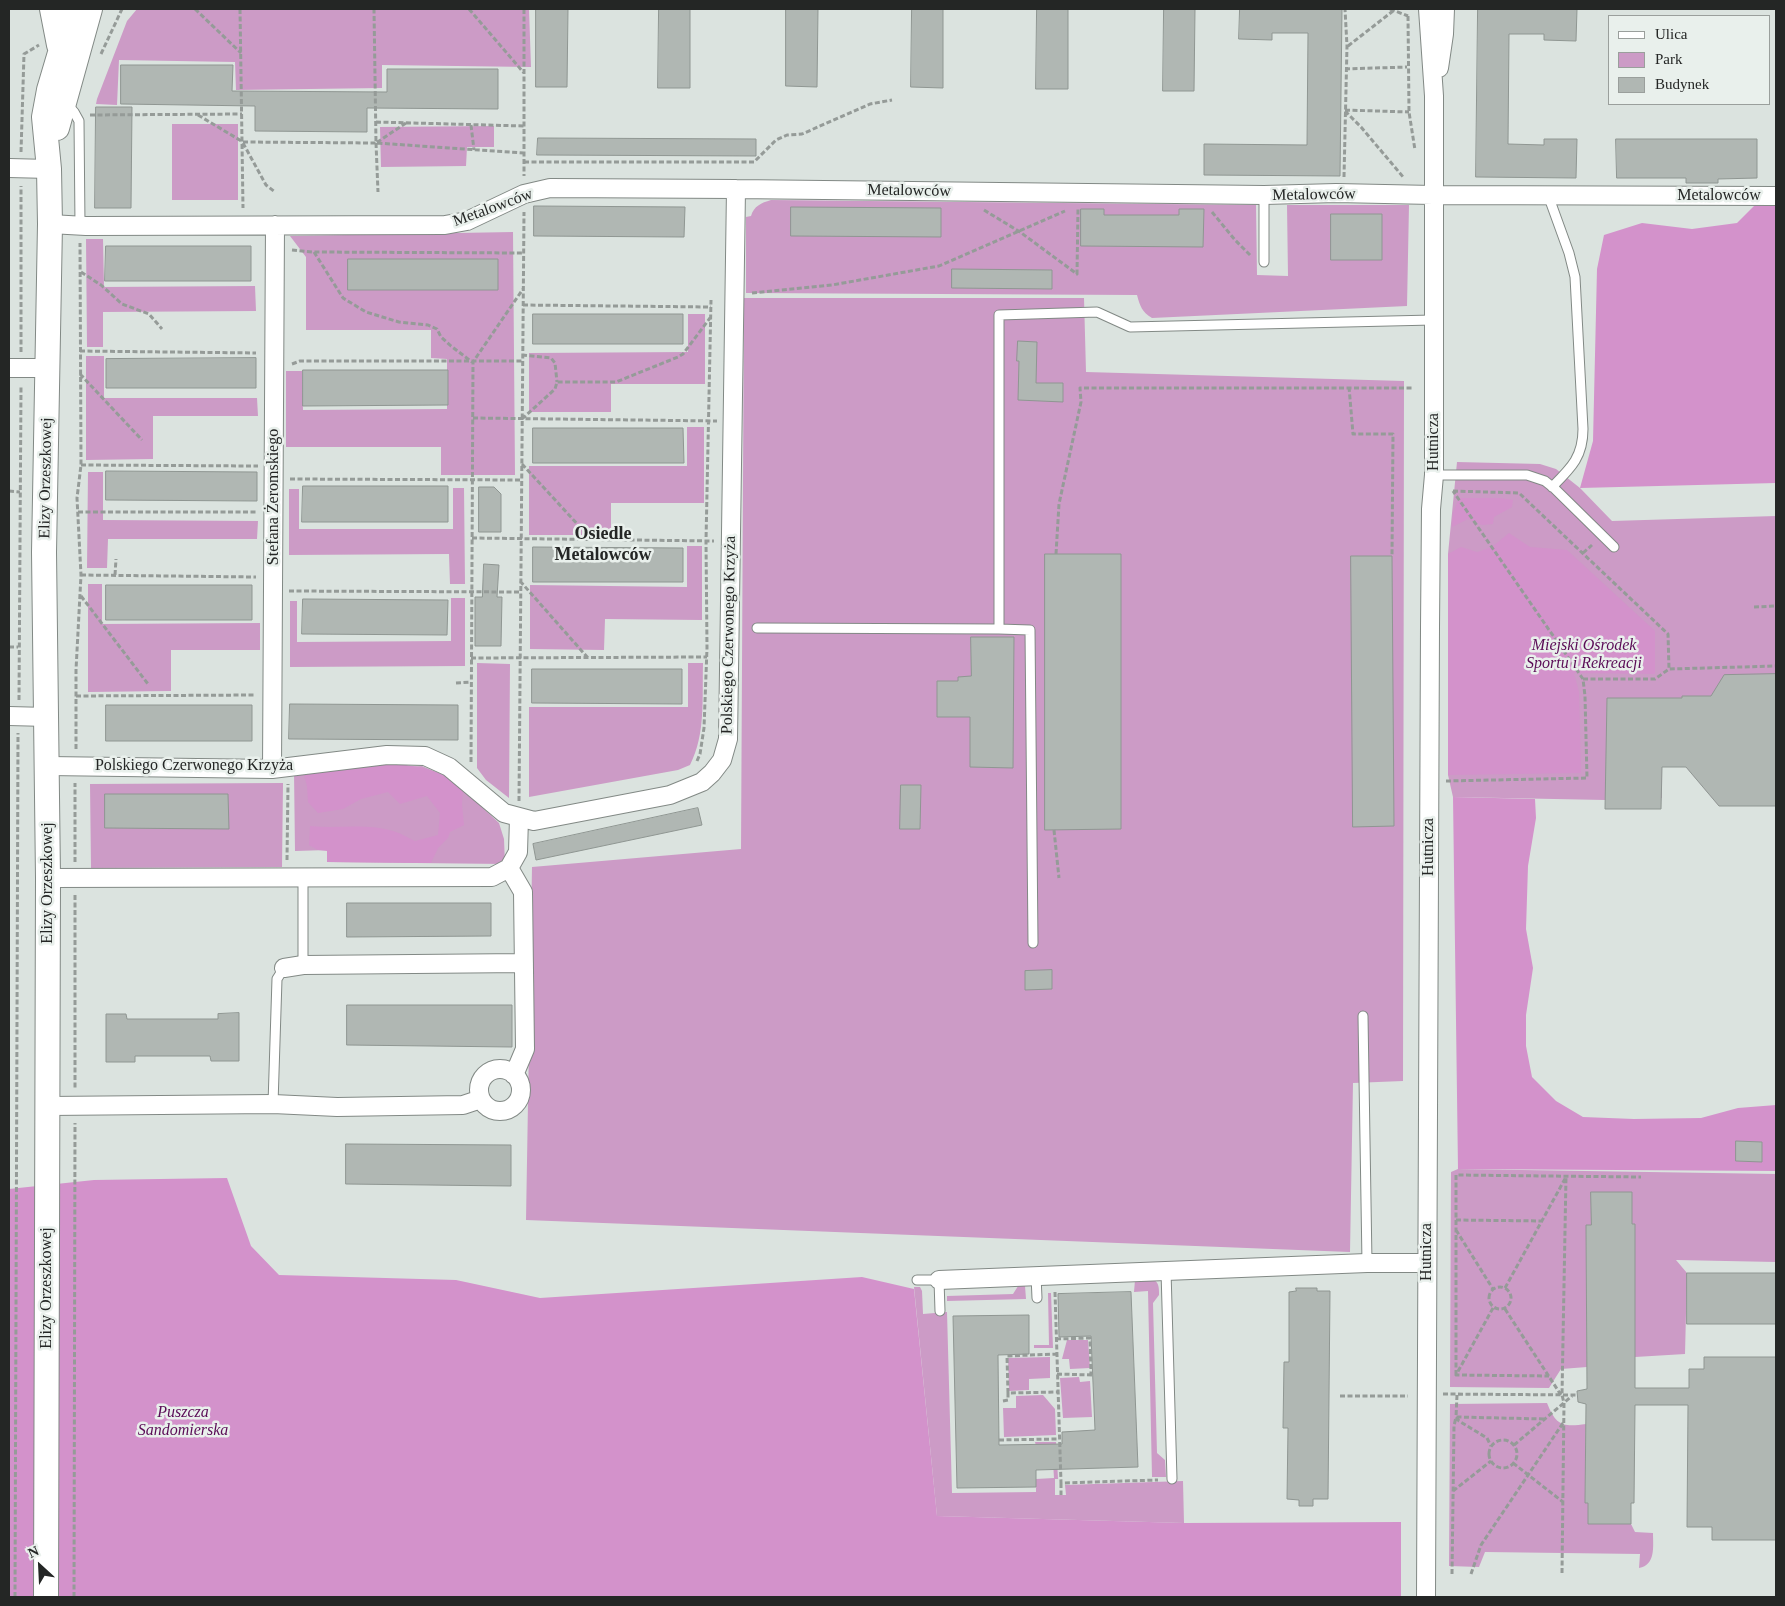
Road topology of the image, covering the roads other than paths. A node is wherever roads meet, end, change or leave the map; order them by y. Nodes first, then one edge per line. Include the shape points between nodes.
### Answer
1 (52, 9) edge
2 (73, 9) edge
3 (90, 9) edge
4 (1428, 9) edge
5 (1445, 9) edge
6 (51, 45) junction
7 (1434, 96) junction
8 (64, 100) junction
9 (15, 168) edge
10 (49, 169) junction
11 (736, 189) junction
12 (1433, 195) junction
13 (1264, 196) junction
14 (1548, 196) junction
15 (1776, 196) edge
16 (50, 224) junction
17 (80, 225) junction
18 (275, 225) junction
19 (1264, 262) road end
20 (1433, 320) junction
21 (14, 368) edge
22 (48, 368) junction
23 (1434, 475) junction
24 (1552, 487) junction
25 (1614, 547) dead end
26 (757, 628) dead end
27 (999, 629) junction
28 (13, 716) edge
29 (47, 716) junction
30 (48, 766) junction
31 (280, 768) junction
32 (522, 811) junction
33 (510, 868) junction
34 (48, 878) junction
35 (295, 878) junction
36 (1033, 944) dead end
37 (524, 963) junction
38 (303, 965) junction
39 (284, 968) joint
40 (1363, 1016) dead end
41 (514, 1075) junction
42 (481, 1099) junction
43 (273, 1104) junction
44 (48, 1106) junction
45 (1367, 1263) junction
46 (1427, 1263) junction
47 (1166, 1271) junction
48 (1036, 1276) junction
49 (917, 1280) dead end
50 (939, 1280) junction
51 (1037, 1298) dead end
52 (940, 1311) dead end
53 (1172, 1479) road end
54 (46, 1597) edge
55 (1426, 1597) edge

1 - 6 street
2 - 6 street, Elizy Orzeszkowej
3 - 8 street, Elizy Orzeszkowej
4 - 7 street, Hutnicza
5 - 7 street, Hutnicza
6 - 10 street, Elizy Orzeszkowej via 44,117
7 - 12 street, Hutnicza
8 - 10 street, Elizy Orzeszkowej
8 - 17 lane via 78,121
9 - 10 street
10 - 16 street, Elizy Orzeszkowej
11 - 13 street, Metalowców
11 - 18 street, Metalowców via 550,188 524,194 466,221 445,224
11 - 32 street, Polskiego Czerwonego Krzyża via 728,739 722,760 702,782 670,795 534,821
12 - 13 street, Metalowców via 1330,193
12 - 14 street, Metalowców
12 - 20 street, Hutnicza
13 - 19 lane
14 - 15 street, Metalowców
14 - 24 lane via 1575,277 1583,436 1576,459
16 - 17 street, Metalowców
16 - 22 street, Elizy Orzeszkowej
17 - 18 street, Metalowców
18 - 31 street, Stefana Żeromskiego
20 - 23 street, Hutnicza
20 - 27 lane via 1130,327 1097,312 999,315
21 - 22 street
22 - 29 street, Elizy Orzeszkowej via 44,542
23 - 24 lane via 1526,475 1545,481
23 - 46 street, Hutnicza via 1431,509
24 - 25 lane
26 - 27 lane
27 - 36 lane via 1030,630
28 - 29 street
29 - 30 street, Elizy Orzeszkowej
30 - 31 street, Polskiego Czerwonego Krzyża
30 - 34 street, Elizy Orzeszkowej
31 - 32 street, Polskiego Czerwonego Krzyża via 386,755 425,756 449,767 504,813
32 - 33 street via 518,852
33 - 35 street via 492,877
33 - 37 street via 523,892
34 - 35 street
34 - 44 street, Elizy Orzeszkowej
35 - 38 lane
37 - 38 street
37 - 41 street via 525,1049
38 - 39 street
39 - 43 lane via 277,979
40 - 45 lane
41 - 42 street via 501,1069 488,1073 480,1085
41 - 42 street via 521,1093 509,1109 496,1111
42 - 43 street via 463,1105 337,1107
43 - 44 street
44 - 54 street, Elizy Orzeszkowej
45 - 46 street
45 - 47 street
46 - 55 street, Hutnicza
47 - 48 street
47 - 53 lane
48 - 50 street
48 - 51 lane
49 - 50 lane
50 - 52 lane

